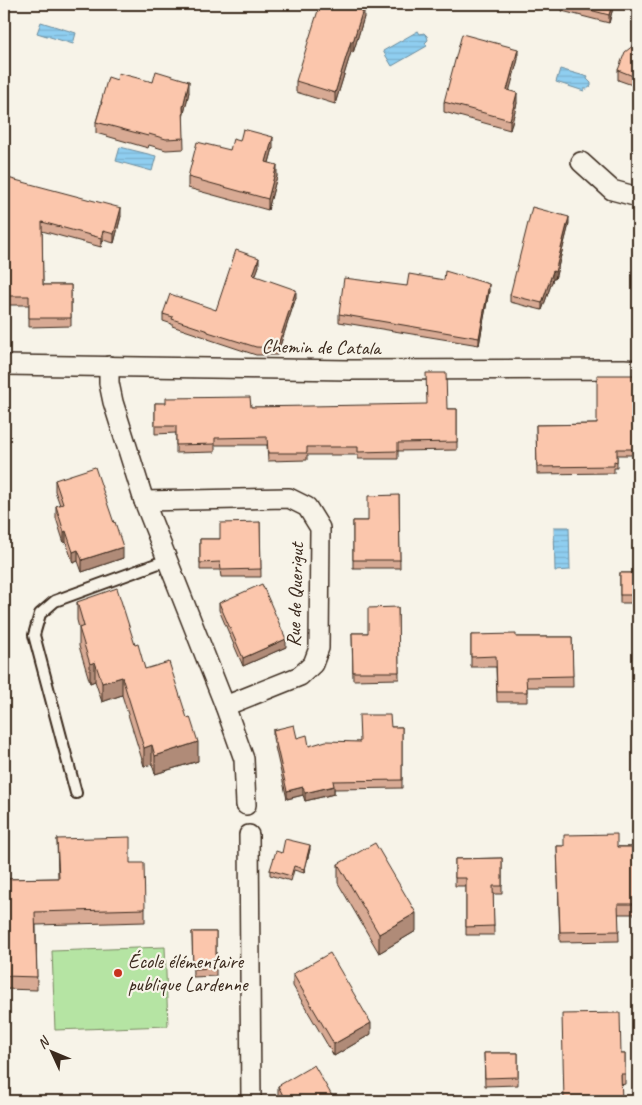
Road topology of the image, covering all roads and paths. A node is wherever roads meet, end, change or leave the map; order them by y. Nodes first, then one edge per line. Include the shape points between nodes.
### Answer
1 (580, 162) dead end
2 (638, 197) edge
3 (4, 365) edge
4 (109, 366) junction
5 (638, 370) edge
6 (144, 501) junction
7 (167, 560) junction
8 (226, 706) junction
9 (76, 793) dead end
10 (246, 805) dead end
11 (249, 835) dead end
12 (251, 1101) edge

1 - 2 street via 612,190
3 - 4 street, Chemin de Catala
4 - 5 street, Chemin de Catala
4 - 6 street via 113,402
6 - 7 street
6 - 8 street, Rue de Querigut via 289,498 307,507 320,528 319,648 313,664 300,676
7 - 8 street
7 - 9 lane via 55,601 40,614 34,635
8 - 10 street via 244,759
11 - 12 street

